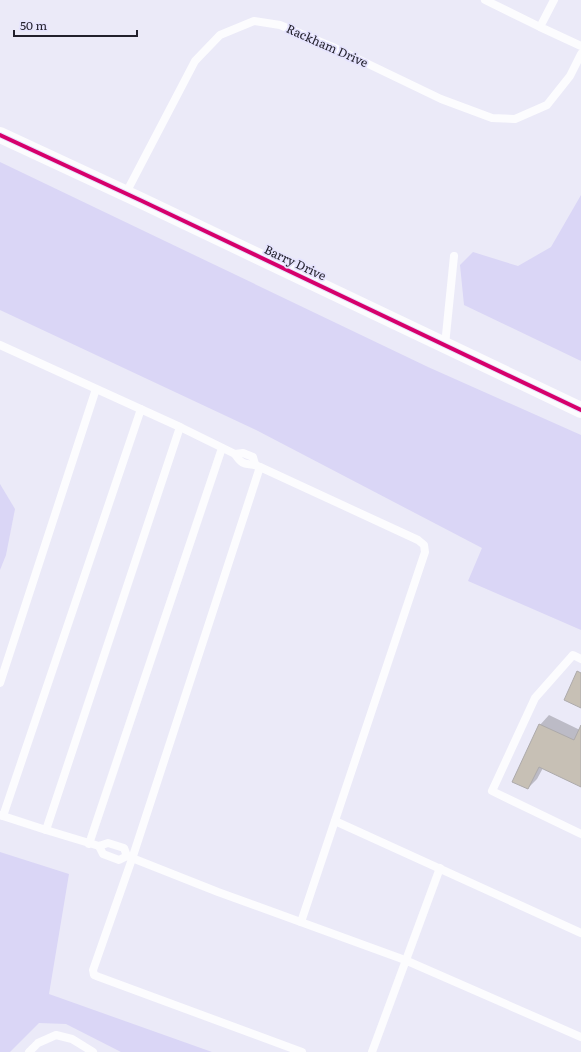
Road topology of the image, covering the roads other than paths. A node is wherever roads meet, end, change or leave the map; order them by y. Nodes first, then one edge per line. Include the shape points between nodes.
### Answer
1 (485, 0) edge
2 (554, 0) edge
3 (540, 27) junction
4 (581, 46) edge
5 (581, 54) edge
6 (0, 135) edge
7 (126, 193) junction
8 (454, 256) dead end
9 (0, 345) edge
10 (445, 345) junction
11 (96, 389) junction
12 (141, 409) junction
13 (581, 410) edge
14 (180, 427) junction
15 (222, 448) junction
16 (258, 465) junction
17 (581, 659) edge
18 (0, 683) edge
19 (2, 815) edge
20 (335, 821) junction
21 (46, 830) junction
22 (581, 834) edge
23 (89, 844) junction
24 (99, 846) junction
25 (130, 857) junction
26 (440, 868) junction
27 (301, 922) junction
28 (581, 933) edge
29 (405, 960) junction
30 (581, 1036) edge
31 (29, 1052) edge
32 (93, 1052) edge
33 (302, 1052) edge
34 (372, 1052) edge

1 - 3 lane
2 - 3 lane
3 - 4 lane
5 - 7 lane, Rackham Drive via 570,76 547,105 515,119 492,118 441,99 335,48 280,25 254,21 220,35 195,61
6 - 7 street, Barry Drive
7 - 10 street, Barry Drive
8 - 10 lane
9 - 11 lane
10 - 13 street, Barry Drive
11 - 12 lane
11 - 18 lane
12 - 14 lane
12 - 19 lane
14 - 15 lane
14 - 21 lane
15 - 16 lane via 235,454 239,461 249,466
15 - 23 lane
16 - 20 lane via 424,545 425,552
16 - 25 lane
17 - 22 lane via 573,655 535,698 492,791
19 - 21 lane
20 - 26 lane
20 - 27 lane
21 - 23 lane
23 - 24 lane
24 - 25 lane via 108,843 124,848
24 - 25 lane via 103,854 119,860
25 - 27 lane
25 - 33 lane via 93,970 94,975
26 - 28 lane
26 - 29 lane
27 - 29 lane
29 - 30 lane
29 - 34 lane
31 - 32 lane via 38,1043 56,1035 72,1039

